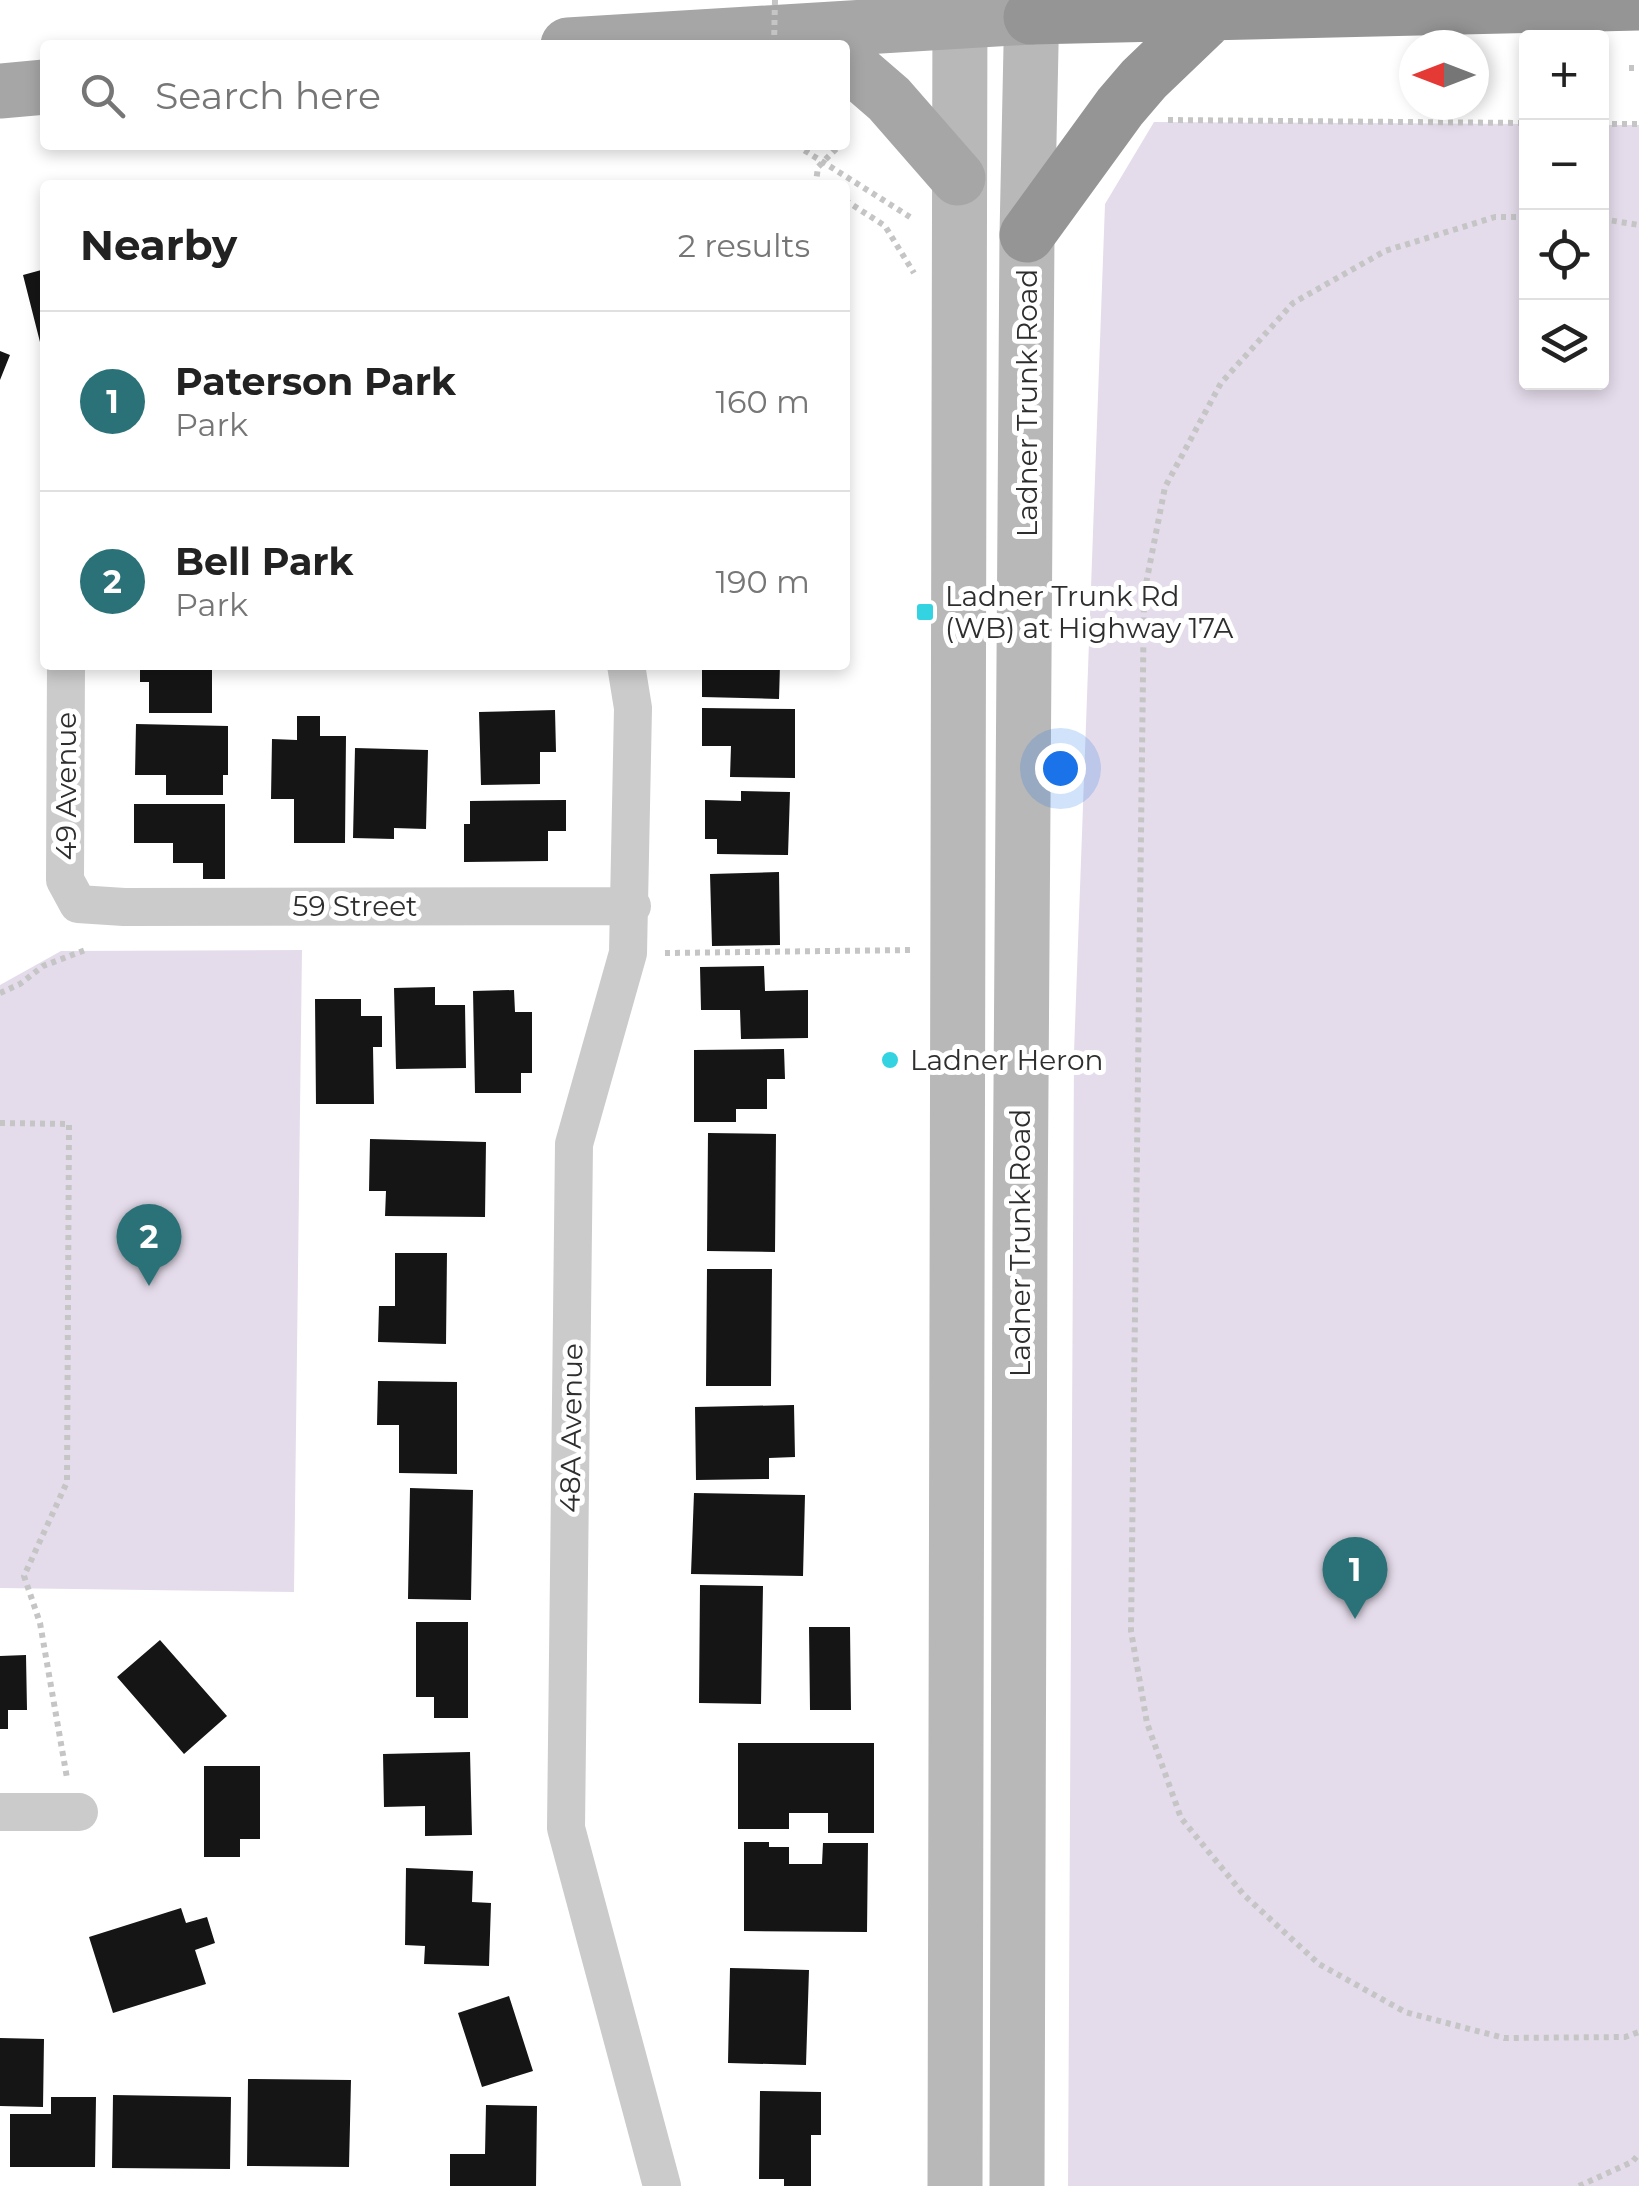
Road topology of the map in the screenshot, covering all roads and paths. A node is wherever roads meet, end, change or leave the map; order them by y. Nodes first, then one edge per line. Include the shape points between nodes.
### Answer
1 (1639, 3) edge
2 (1031, 8) edge
3 (960, 10) edge
4 (1214, 12) junction
5 (805, 36) edge
6 (700, 40) edge
7 (1629, 68) dead end
8 (1639, 68) edge
9 (850, 69) edge
10 (40, 87) edge
11 (0, 91) edge
12 (1162, 120) dead end
13 (1519, 123) edge
14 (1609, 124) edge
15 (1639, 124) edge
16 (804, 150) edge
17 (835, 150) edge
18 (958, 178) junction
19 (816, 180) edge
20 (850, 203) edge
21 (910, 216) dead end
22 (1519, 217) edge
23 (1609, 220) edge
24 (1639, 226) edge
25 (1026, 234) junction
26 (918, 280) dead end
27 (66, 670) edge
28 (627, 670) edge
29 (78, 904) joint
30 (632, 906) junction
31 (957, 948) junction
32 (88, 949) dead end
33 (628, 953) junction
34 (0, 993) edge
35 (0, 1122) edge
36 (0, 1812) edge
37 (79, 1812) joint
38 (1639, 2032) edge
39 (1639, 2154) edge
40 (662, 2186) edge
41 (955, 2186) edge
42 (1017, 2186) edge
43 (1579, 2186) edge

1 - 4 highway
2 - 3 main road
2 - 4 highway
2 - 25 main road, Ladner Trunk Road
3 - 5 main road
3 - 18 main road
4 - 25 highway via 1120,108
5 - 6 main road
7 - 8 path
9 - 18 main road via 889,98
10 - 11 main road
12 - 13 path
14 - 15 path
16 - 21 path, bridge
17 - 19 path via 818,167
18 - 31 main road
20 - 26 path via 884,226
22 - 38 path via 1496,216 1385,251 1292,303 1221,383 1166,487 1144,594 1131,1631 1147,1723 1181,1818 1244,1894 1319,1964 1405,2012 1504,2038 1625,2038
23 - 24 path
25 - 42 main road, Ladner Trunk Road
27 - 29 street, 49 Avenue via 66,880
28 - 30 street, 48A Avenue via 633,708
29 - 30 street, 59 Street
30 - 33 street, 48A Avenue
31 - 33 path
31 - 41 main road
32 - 34 path
33 - 40 street, 48A Avenue via 574,1144 566,1828
35 - 37 path via 68,1124 67,1482 24,1576 40,1623 62,1764
36 - 37 street
39 - 43 path

